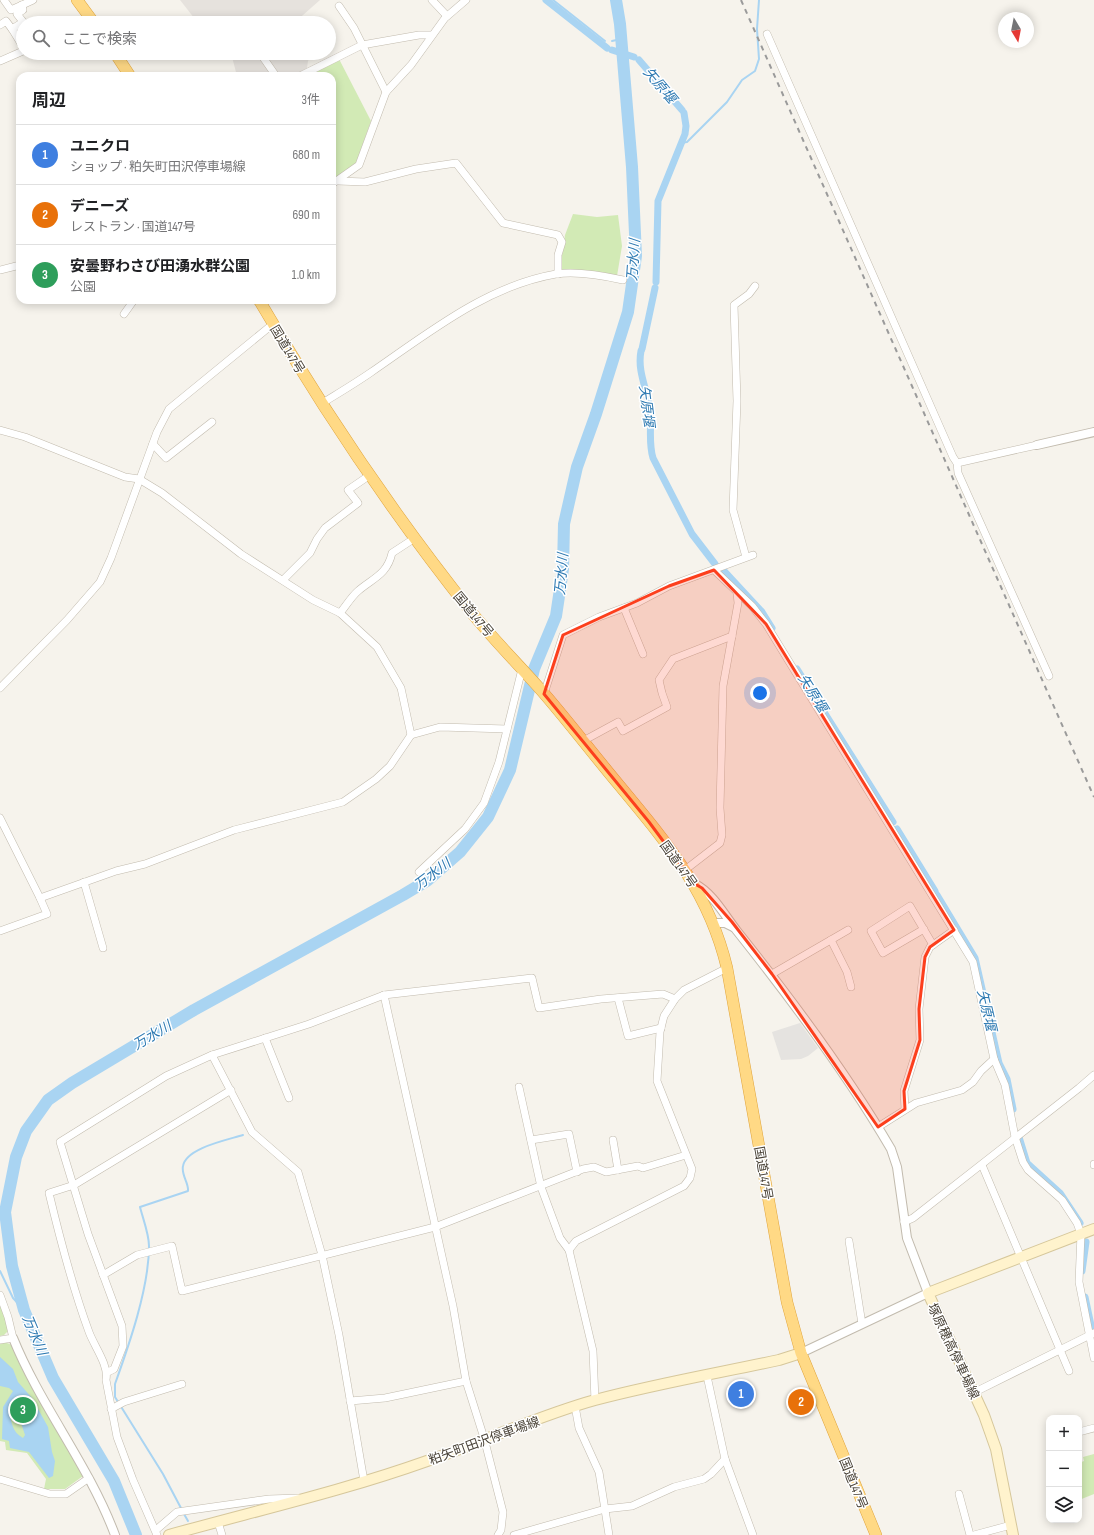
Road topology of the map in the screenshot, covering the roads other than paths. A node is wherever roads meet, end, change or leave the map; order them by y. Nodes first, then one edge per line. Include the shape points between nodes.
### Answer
1 (4, 0) edge
2 (33, 0) edge
3 (77, 0) edge
4 (432, 0) edge
5 (466, 0) edge
6 (22, 5) junction
7 (339, 6) dead end
8 (18, 16) edge
9 (89, 16) edge
10 (448, 16) junction
11 (0, 25) edge
12 (16, 26) edge
13 (12, 29) junction
14 (767, 34) dead end
15 (432, 35) junction
16 (16, 36) edge
17 (362, 45) junction
18 (16, 54) edge
19 (336, 58) edge
20 (120, 60) edge
21 (265, 60) edge
22 (332, 60) edge
23 (0, 61) edge
24 (127, 72) edge
25 (273, 72) edge
26 (308, 72) edge
27 (386, 92) junction
28 (336, 181) edge
29 (336, 182) edge
30 (16, 266) edge
31 (0, 270) edge
32 (558, 274) junction
33 (623, 280) dead end
34 (755, 286) dead end
35 (131, 304) edge
36 (262, 304) edge
37 (124, 314) dead end
38 (274, 324) junction
39 (321, 404) junction
40 (212, 422) dead end
41 (0, 430) edge
42 (1094, 432) edge
43 (153, 444) junction
44 (1037, 445) joint
45 (957, 463) junction
46 (370, 475) junction
47 (139, 479) junction
48 (415, 538) junction
49 (714, 570) junction
50 (283, 580) junction
51 (738, 593) junction
52 (624, 608) junction
53 (340, 613) junction
54 (732, 636) junction
55 (643, 654) dead end
56 (523, 671) junction
57 (1049, 676) dead end
58 (0, 688) edge
59 (542, 692) junction
60 (507, 729) junction
61 (411, 735) junction
62 (583, 741) junction
63 (0, 818) edge
64 (685, 870) junction
65 (419, 872) dead end
66 (84, 882) junction
67 (695, 884) junction
68 (40, 898) junction
69 (713, 923) junction
70 (734, 927) junction
71 (924, 929) junction
72 (848, 930) dead end
73 (954, 930) junction
74 (0, 931) edge
75 (831, 940) junction
76 (933, 944) junction
77 (103, 948) dead end
78 (727, 968) junction
79 (772, 974) junction
80 (850, 987) dead end
81 (384, 995) junction
82 (618, 998) junction
83 (674, 999) junction
84 (661, 1028) junction
85 (265, 1038) junction
86 (212, 1055) junction
87 (994, 1059) junction
88 (1094, 1075) edge
89 (519, 1087) dead end
90 (231, 1090) junction
91 (289, 1098) dead end
92 (905, 1109) junction
93 (878, 1127) junction
94 (1015, 1137) junction
95 (531, 1140) junction
96 (613, 1140) dead end
97 (686, 1155) junction
98 (982, 1165) junction
99 (618, 1170) junction
100 (577, 1172) junction
101 (74, 1186) junction
102 (541, 1188) junction
103 (904, 1222) junction
104 (435, 1228) junction
105 (1094, 1229) edge
106 (1081, 1234) junction
107 (849, 1241) dead end
108 (569, 1250) junction
109 (322, 1255) junction
110 (1021, 1257) junction
111 (103, 1275) junction
112 (928, 1293) junction
113 (0, 1295) edge
114 (862, 1324) junction
115 (1092, 1334) edge
116 (13, 1338) junction
117 (0, 1340) edge
118 (1059, 1350) junction
119 (802, 1353) junction
120 (1094, 1358) edge
121 (1069, 1371) dead end
122 (108, 1372) junction
123 (707, 1376) junction
124 (466, 1381) junction
125 (182, 1384) dead end
126 (973, 1393) junction
127 (350, 1401) junction
128 (595, 1401) junction
129 (575, 1406) junction
130 (112, 1408) junction
131 (1094, 1428) edge
132 (1082, 1431) edge
133 (484, 1438) junction
134 (725, 1459) junction
135 (89, 1478) junction
136 (0, 1479) edge
137 (364, 1481) junction
138 (959, 1494) dead end
139 (305, 1498) junction
140 (606, 1509) junction
141 (218, 1522) junction
142 (1012, 1530) edge
143 (157, 1533) edge
144 (115, 1535) edge
145 (169, 1535) edge
146 (222, 1535) edge
147 (498, 1535) edge
148 (514, 1535) edge
149 (609, 1535) edge
150 (753, 1535) edge
151 (876, 1535) edge
152 (970, 1535) edge
153 (974, 1535) edge

1 - 6 street via 11,10
2 - 6 street
3 - 9 highway
4 - 10 street
5 - 10 street
6 - 8 street via 23,10 17,14
7 - 17 street
10 - 15 street
11 - 13 street via 6,21
12 - 13 street
13 - 16 street
14 - 45 street via 874,282
15 - 17 street
15 - 27 street via 411,65
17 - 19 street
17 - 27 street
18 - 23 street
20 - 24 highway
21 - 25 street
22 - 26 street
27 - 28 street via 359,165
29 - 32 street via 366,182 416,169 456,163 503,223 558,235 562,242 558,255
30 - 31 street
32 - 33 street via 591,275
32 - 39 street via 527,281 472,306
34 - 49 street via 750,294 734,305 736,414 733,510 750,556
35 - 37 street
36 - 38 highway, 国道147号
38 - 39 highway, 国道147号
38 - 43 street via 169,409
39 - 46 highway, 国道147号
40 - 43 street via 166,458
41 - 47 street via 26,437 125,477
42 - 44 street
43 - 47 street
44 - 45 street
45 - 57 street via 958,473
46 - 48 highway, 国道147号
46 - 50 street via 348,490 358,503 325,528 310,553
47 - 50 street via 162,493 241,554
47 - 58 street via 100,582 67,620
48 - 53 street via 392,553 390,565 384,572 357,592
48 - 56 highway, 国道147号 via 474,616
49 - 51 street
49 - 52 street via 669,586
50 - 53 street via 313,600
51 - 54 street
51 - 73 street via 766,624
52 - 55 street
52 - 59 street via 563,635
53 - 61 street via 377,647 401,688
54 - 62 street via 673,659 659,680 667,707 623,731 618,722
54 - 64 street via 723,686 720,808 722,835 720,843
56 - 59 highway, 国道147号
56 - 60 street
59 - 62 highway, 国道147号
60 - 61 street via 440,726
60 - 65 street via 499,762 484,804 465,829
61 - 66 street via 390,766 343,802 234,830 145,864
62 - 64 highway, 国道147号
63 - 68 street
64 - 67 highway, 国道147号
66 - 68 street
66 - 77 street
67 - 69 highway, 国道147号
67 - 70 street via 702,888
68 - 74 street via 47,914
69 - 70 street via 725,922
69 - 78 highway, 国道147号
70 - 79 street
71 - 71 street via 910,906 871,931 883,953
71 - 76 street
72 - 75 street
73 - 76 street
73 - 87 street via 973,962
75 - 79 street
75 - 80 street via 847,972
76 - 92 street via 925,956 919,1009 920,1040 904,1092
78 - 83 street via 684,990
78 - 119 highway, 国道147号 via 787,1302
79 - 93 street
81 - 82 street via 532,978 539,1008
81 - 85 street
81 - 104 street
82 - 83 street via 663,994
82 - 84 street via 628,1036
83 - 84 street via 664,1016
84 - 97 street via 657,1081
85 - 86 street
85 - 91 street
86 - 90 street
86 - 101 street via 166,1076 60,1142
87 - 92 street via 962,1090 916,1103
87 - 94 street via 1005,1085
88 - 94 street
89 - 95 street
90 - 101 street
90 - 109 street via 252,1132 298,1172
92 - 93 street
93 - 103 street via 891,1149 897,1167
94 - 98 street
94 - 106 street via 1028,1170 1062,1200
95 - 100 street via 569,1134
95 - 102 street
96 - 99 street
97 - 99 street via 643,1168 638,1166
97 - 108 street via 692,1169 690,1178 684,1186 576,1241
98 - 103 street via 913,1218
98 - 110 street
99 - 100 street via 606,1172 594,1167
100 - 102 street
101 - 111 street
101 - 122 street via 49,1193 66,1261 83,1314
102 - 104 street via 524,1192
102 - 108 street via 560,1238
103 - 112 street via 907,1238
104 - 109 street
104 - 124 street via 453,1306
105 - 106 main road, 塚原穂高停車場線
106 - 110 main road, 塚原穂高停車場線
106 - 115 street via 1078,1274
107 - 114 street
108 - 128 street via 593,1351
109 - 111 street via 182,1291 172,1246 143,1253
109 - 127 street
110 - 112 main road, 塚原穂高停車場線
110 - 118 street
111 - 122 street via 122,1326 123,1346 114,1369
112 - 114 street
112 - 126 main road, 塚原穂高停車場線
113 - 116 street
114 - 119 street
115 - 118 street
115 - 120 street
116 - 117 street
116 - 135 street via 32,1381
118 - 121 street
118 - 126 street
119 - 123 main road, 粕矢町田沢停車場線
119 - 151 highway, 国道147号
122 - 130 street via 106,1380
123 - 128 main road, 粕矢町田沢停車場線
123 - 134 street
124 - 127 street via 385,1398
124 - 133 street
125 - 130 street
126 - 142 main road, 塚原穂高停車場線 via 996,1449
127 - 137 street
128 - 129 main road, 粕矢町田沢停車場線
129 - 133 main road, 粕矢町田沢停車場線
129 - 140 street via 579,1428 599,1472
130 - 143 street via 117,1437
131 - 132 street
133 - 137 main road, 粕矢町田沢停車場線 via 428,1461
133 - 147 street via 503,1512 502,1530
134 - 140 street via 704,1479 674,1487 632,1506
134 - 150 street
135 - 136 street via 66,1494 50,1494
135 - 144 street
137 - 139 main road, 粕矢町田沢停車場線
138 - 152 street
139 - 141 main road, 粕矢町田沢停車場線
139 - 143 street via 269,1499 177,1512
140 - 148 street
140 - 149 street
141 - 145 main road, 粕矢町田沢停車場線
141 - 146 street
142 - 153 street

